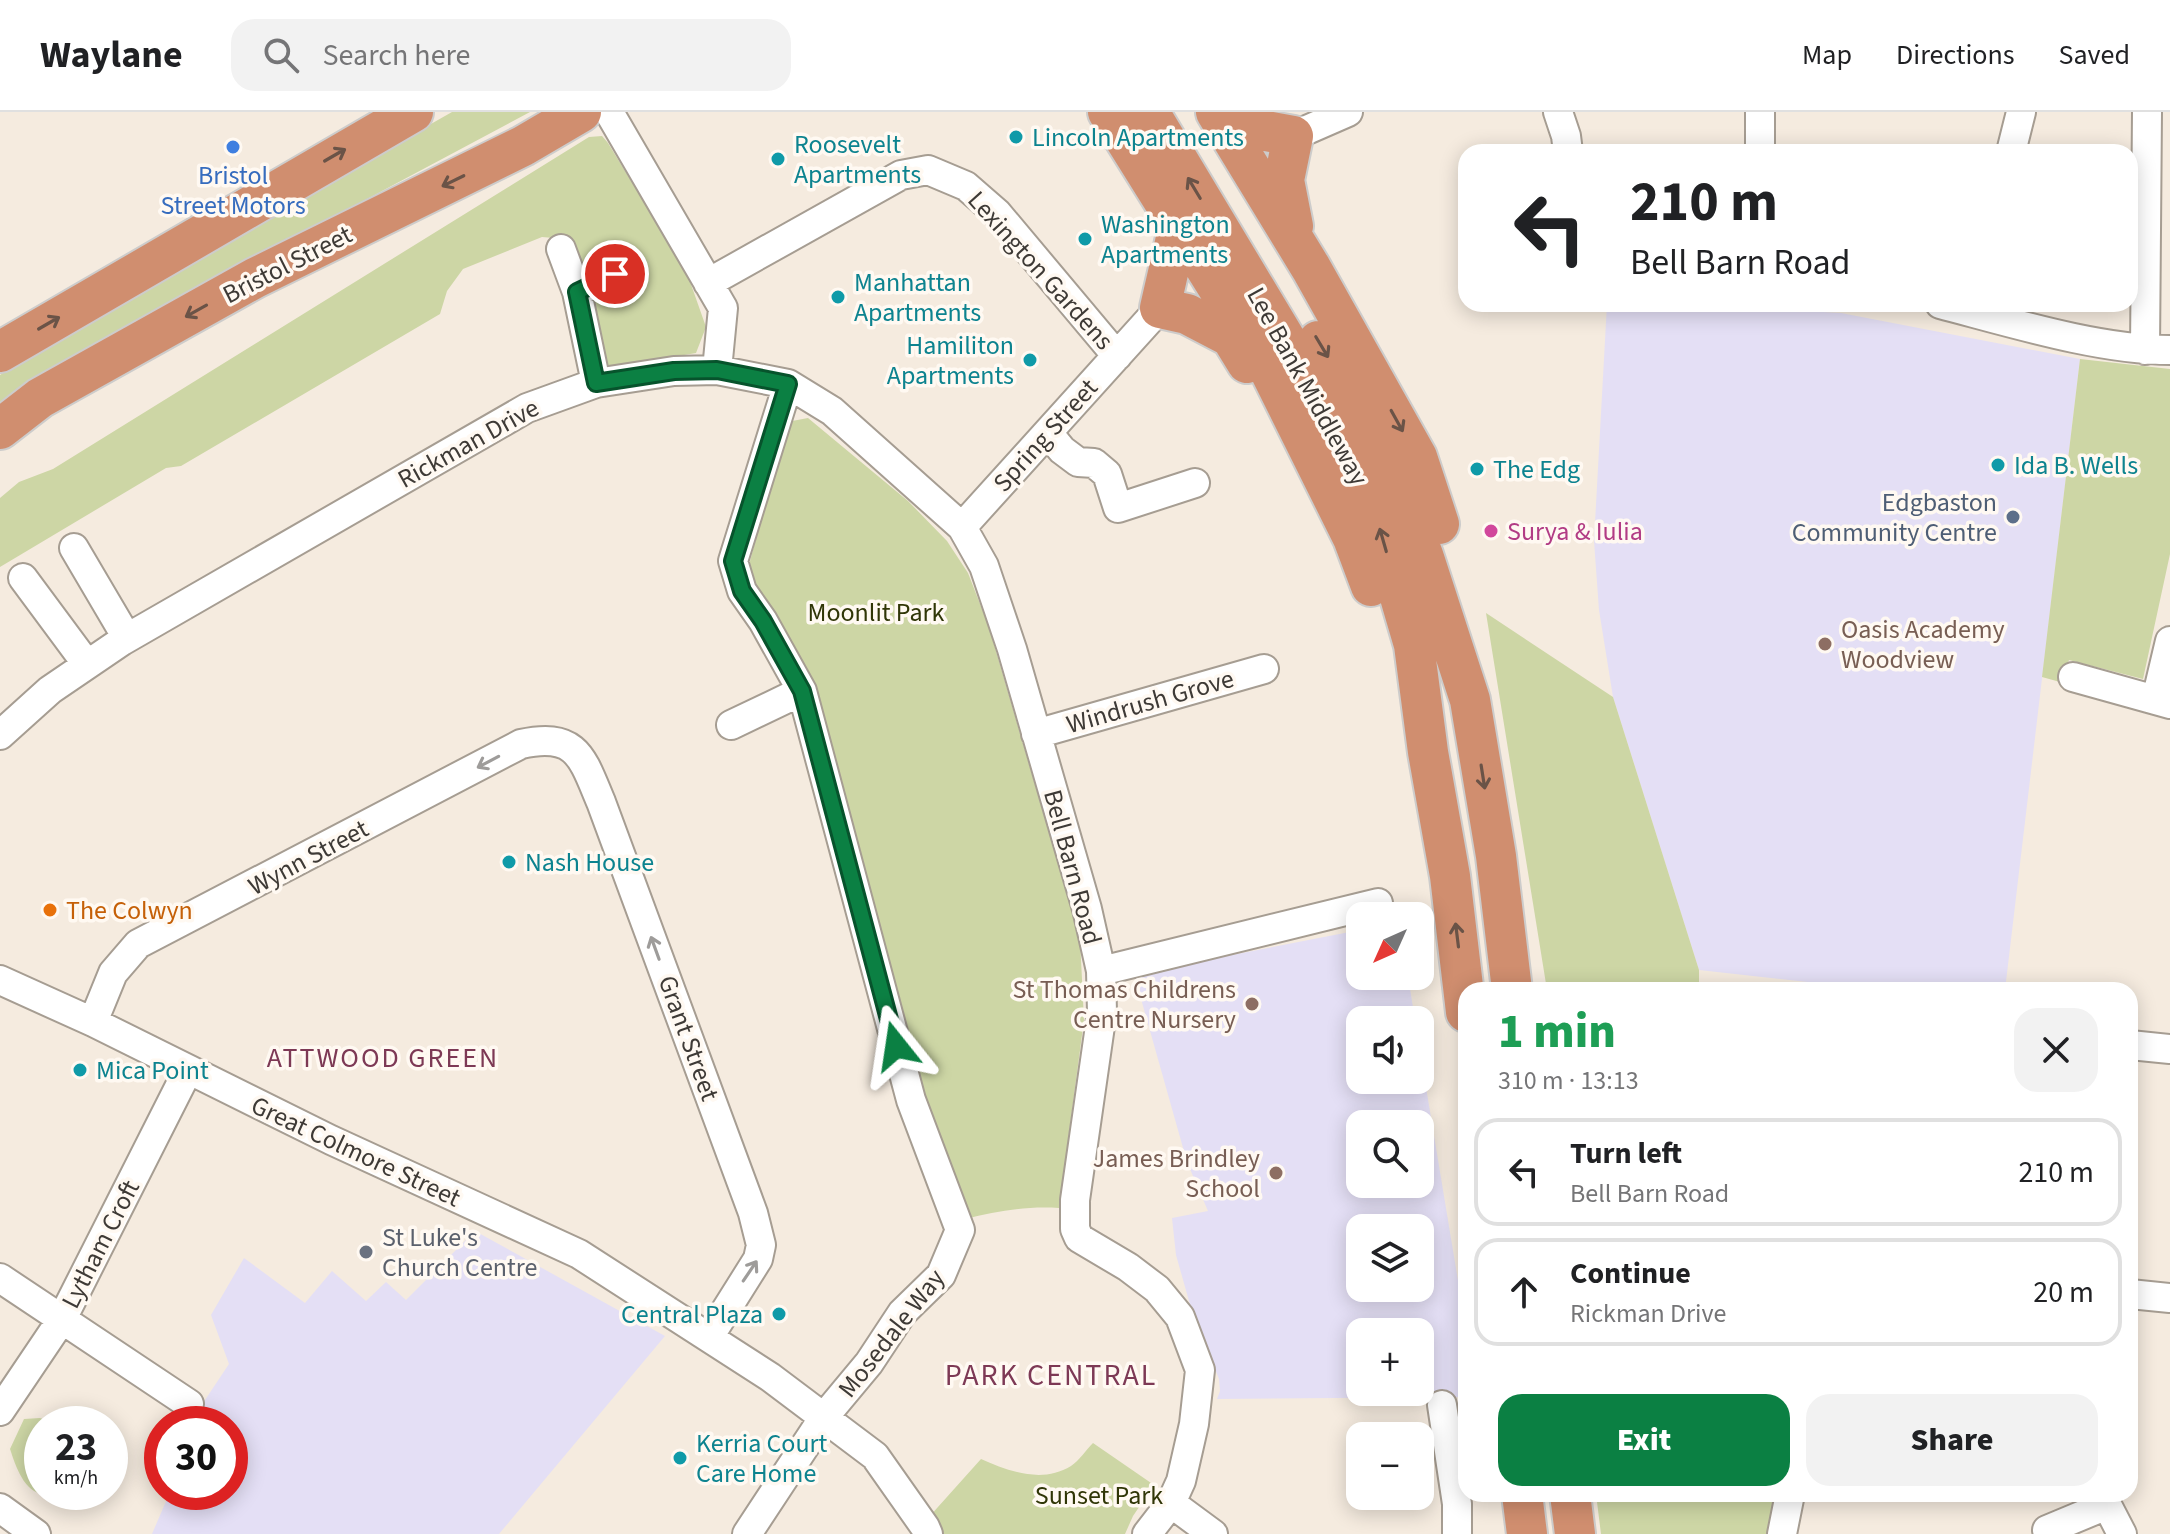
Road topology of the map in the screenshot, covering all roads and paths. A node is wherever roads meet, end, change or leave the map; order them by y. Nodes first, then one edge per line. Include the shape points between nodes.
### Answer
1 (413, 112) edge
2 (581, 112) edge
3 (609, 112) edge
4 (1108, 112) edge
5 (1149, 112) edge
6 (1180, 112) edge
7 (1216, 112) edge
8 (1226, 112) edge
9 (1348, 112) edge
10 (1558, 112) edge
11 (1760, 112) edge
12 (2021, 112) edge
13 (2147, 112) edge
14 (1293, 136) junction
15 (1567, 144) edge
16 (1760, 144) edge
17 (2013, 144) edge
18 (1177, 221) junction
19 (1296, 242) junction
20 (561, 249) dead end
21 (615, 274) dead end
22 (708, 283) junction
23 (577, 292) junction
24 (1160, 308) junction
25 (1984, 312) edge
26 (2158, 350) edge
27 (0, 352) edge
28 (1117, 356) junction
29 (717, 370) junction
30 (596, 383) junction
31 (788, 384) junction
32 (0, 429) edge
33 (1048, 433) junction
34 (1195, 483) dead end
35 (962, 527) junction
36 (1353, 538) junction
37 (74, 548) dead end
38 (23, 578) dead end
39 (127, 638) junction
40 (2170, 641) edge
41 (86, 663) junction
42 (1264, 669) dead end
43 (2073, 677) dead end
44 (802, 691) junction
45 (1470, 700) junction
46 (2163, 702) edge
47 (731, 725) dead end
48 (1036, 734) junction
49 (0, 735) edge
50 (561, 742) joint
51 (1428, 752) junction
52 (1346, 911) edge
53 (1101, 971) junction
54 (0, 980) edge
55 (1462, 982) edge
56 (1511, 982) edge
57 (93, 1022) junction
58 (2138, 1046) edge
59 (2170, 1049) edge
60 (188, 1070) junction
61 (0, 1278) edge
62 (2138, 1295) edge
63 (2170, 1298) edge
64 (62, 1319) junction
65 (709, 1337) junction
66 (189, 1404) dead end
67 (1442, 1405) dead end
68 (0, 1411) edge
69 (824, 1417) junction
70 (1458, 1453) edge
71 (1523, 1502) edge
72 (1571, 1502) edge
73 (1788, 1502) edge
74 (1171, 1503) junction
75 (0, 1508) edge
76 (2047, 1530) dead end
77 (36, 1534) edge
78 (747, 1534) edge
79 (928, 1534) edge
80 (1147, 1534) edge
81 (1213, 1534) edge
82 (1457, 1534) edge
83 (1527, 1534) edge
84 (1575, 1534) edge
85 (1782, 1534) edge
86 (2122, 1534) edge

27 -> 1 highway
2 -> 32 highway, Bristol Street via 255,278 40,398
3 - 22 street
4 - 18 highway
51 -> 5 highway, Lee Bank Middleway via 1414,645 1373,505 1320,397
6 -> 45 highway, Lee Bank Middleway via 1353,399 1397,486
7 - 19 highway
8 - 14 highway via 1250,128
9 - 14 street
10 - 15 street
11 - 16 street
12 - 17 street
13 - 26 street
14 - 19 highway via 1284,180
18 - 24 highway
18 - 36 highway via 1270,371
19 -> 45 highway via 1417,457 1448,551 1471,662
20 - 23 street
21 - 23 street
22 - 28 street, Lexington Gardens via 901,175 928,170 966,186 997,213
22 - 29 street via 723,308
23 - 30 street
24 - 28 street, Spring Street
24 - 36 highway via 1187,314 1231,337
25 - 26 street via 2055,333
28 - 33 street, Spring Street
29 - 30 street, Rickman Drive
29 - 31 street, Bell Barn Road
30 - 39 street, Rickman Drive via 527,408
31 - 35 street, Bell Barn Road via 832,411
31 - 44 street, Mosedale Way via 733,561 742,591
33 - 34 street via 1078,462 1094,463 1107,474 1118,508
33 - 35 street, Spring Street
35 - 48 street, Bell Barn Road via 984,566
36 - 51 highway
37 - 39 street
38 - 41 street
39 - 41 street, Rickman Drive
40 - 46 street
41 - 49 street, Rickman Drive
42 - 48 street, Windrush Grove
43 - 46 street
44 - 47 street
44 - 69 street, Mosedale Way via 911,1100 960,1230 941,1275 902,1313
45 -> 56 highway, Lee Bank Middleway
48 - 53 street, Bell Barn Road
50 -> 57 street, Wynn Street via 521,744 138,944 113,973
65 -> 50 street, Grant Street via 758,1259 756,1223 584,760
55 -> 51 highway, Lee Bank Middleway
52 - 53 street
53 - 74 street, Bell Barn Road via 1102,1012 1075,1229 1079,1238 1157,1289 1180,1317 1200,1370 1189,1453
54 - 57 street, Great Colmore Street
57 - 60 street, Great Colmore Street
58 - 59 street
60 - 64 street, Lytham Croft
60 - 65 street, Great Colmore Street via 579,1254
61 - 64 street
62 - 63 street
64 - 66 street
64 - 68 street, Lytham Croft
65 - 69 street, Great Colmore Street
67 - 70 street
69 - 78 street, Mosedale Way
69 - 79 street, Great Colmore Street via 875,1456
70 - 82 street
71 - 83 highway
72 - 84 highway
73 - 85 street
74 - 80 street
74 - 81 street
75 - 77 street
76 - 86 street via 2107,1505

